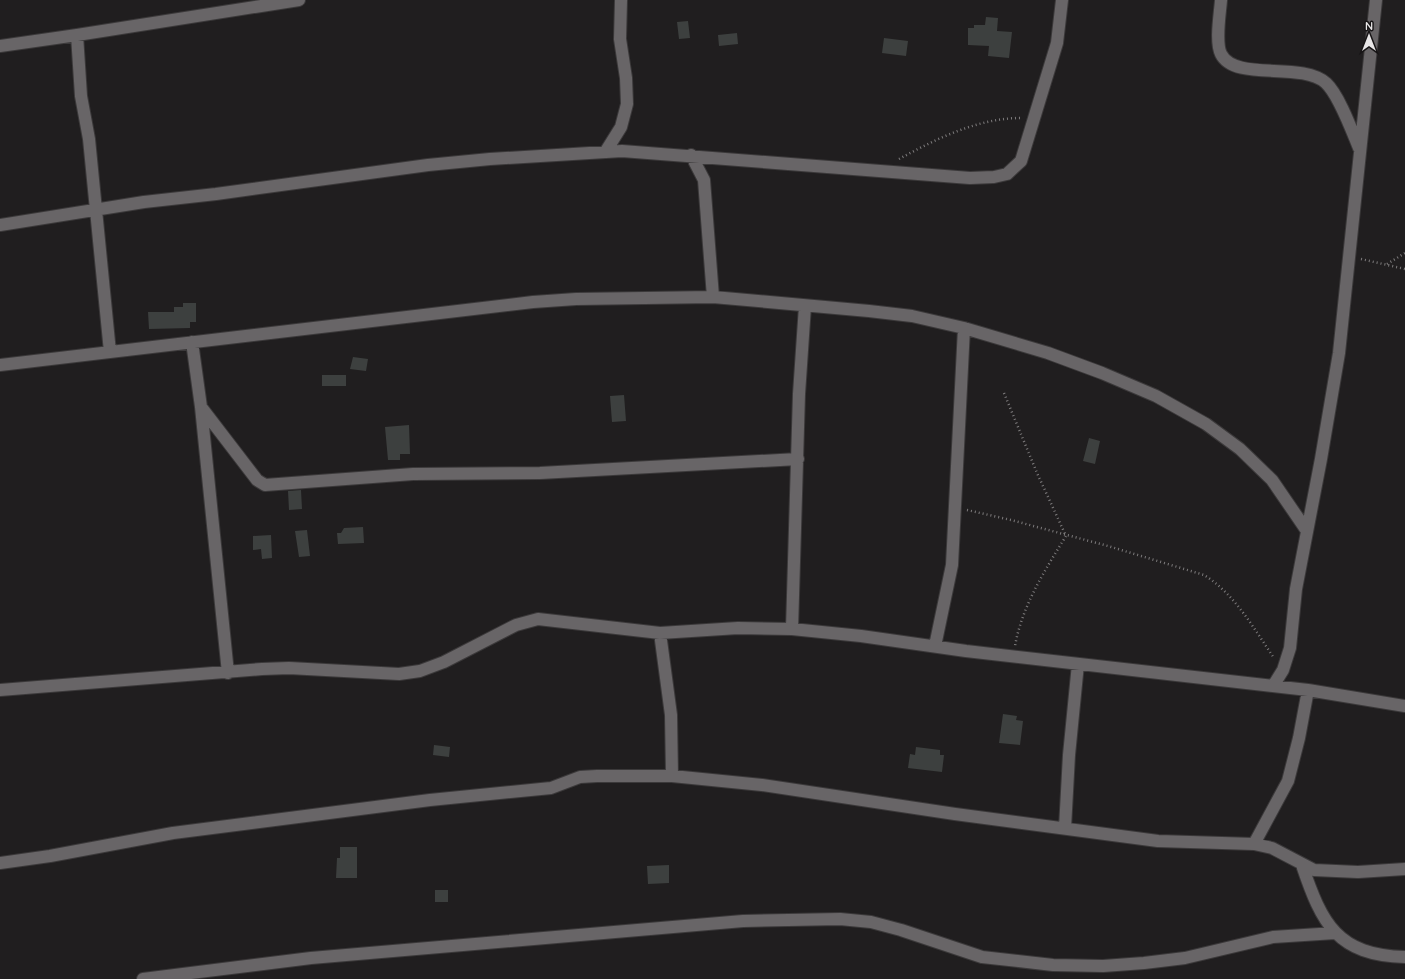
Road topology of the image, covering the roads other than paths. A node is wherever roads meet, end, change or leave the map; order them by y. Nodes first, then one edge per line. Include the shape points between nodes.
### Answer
1 (299, 0) edge
2 (621, 0) edge
3 (1062, 0) edge
4 (1221, 0) edge
5 (1376, 0) edge
6 (77, 35) junction
7 (0, 46) edge
8 (1360, 149) junction
9 (606, 151) junction
10 (691, 155) junction
11 (96, 209) junction
12 (0, 225) edge
13 (713, 297) junction
14 (805, 306) junction
15 (964, 328) junction
16 (192, 342) junction
17 (110, 352) junction
18 (0, 365) edge
19 (201, 407) junction
20 (798, 459) junction
21 (1307, 531) junction
22 (792, 629) junction
23 (660, 633) junction
24 (936, 646) junction
25 (1078, 664) junction
26 (228, 673) junction
27 (1273, 686) junction
28 (0, 690) edge
29 (1308, 690) junction
30 (1405, 706) edge
31 (672, 776) junction
32 (1065, 828) junction
33 (1254, 844) junction
34 (0, 863) edge
35 (1302, 865) junction
36 (1405, 869) edge
37 (1336, 933) junction
38 (1405, 957) edge
39 (143, 979) edge

1 - 6 street
2 - 9 street via 620,39 627,104 621,128
3 - 10 street via 1057,43 1036,118 1021,161 1011,172 994,177 970,178
4 - 8 street via 1219,45 1222,55 1232,65 1256,70 1313,75 1327,83 1341,106
5 - 8 street
6 - 7 street
6 - 11 street via 81,96 89,139
8 - 21 street via 1339,353
9 - 10 street via 634,150
9 - 11 street via 428,165
10 - 13 street via 704,180
11 - 12 street
11 - 17 street
13 - 14 street
13 - 16 street via 533,302
14 - 15 street via 912,316
14 - 20 street
15 - 21 street via 1048,353 1102,373 1156,396 1206,424 1240,448 1272,480
15 - 24 street via 952,565
16 - 17 street
16 - 19 street
17 - 18 street
19 - 20 street via 258,480 272,486 412,474 540,473
19 - 26 street
20 - 22 street
21 - 27 street via 1296,589 1290,648
22 - 23 street via 738,628
22 - 24 street
23 - 26 street via 532,619 420,671 399,674 289,668
23 - 31 street via 671,715
24 - 25 street
25 - 27 street
25 - 32 street
26 - 28 street
27 - 29 street
29 - 30 street
29 - 33 street via 1288,781
31 - 32 street via 762,785
31 - 34 street via 589,776 551,788 430,800 173,833
32 - 33 street via 1166,842
33 - 35 street via 1272,848
35 - 36 street via 1314,870 1337,872
35 - 37 street via 1318,907
37 - 38 street via 1351,946 1372,954
37 - 39 street via 1273,937 1185,958 1144,963 1103,966 1053,965 982,957 871,922 840,919 743,921 311,958

